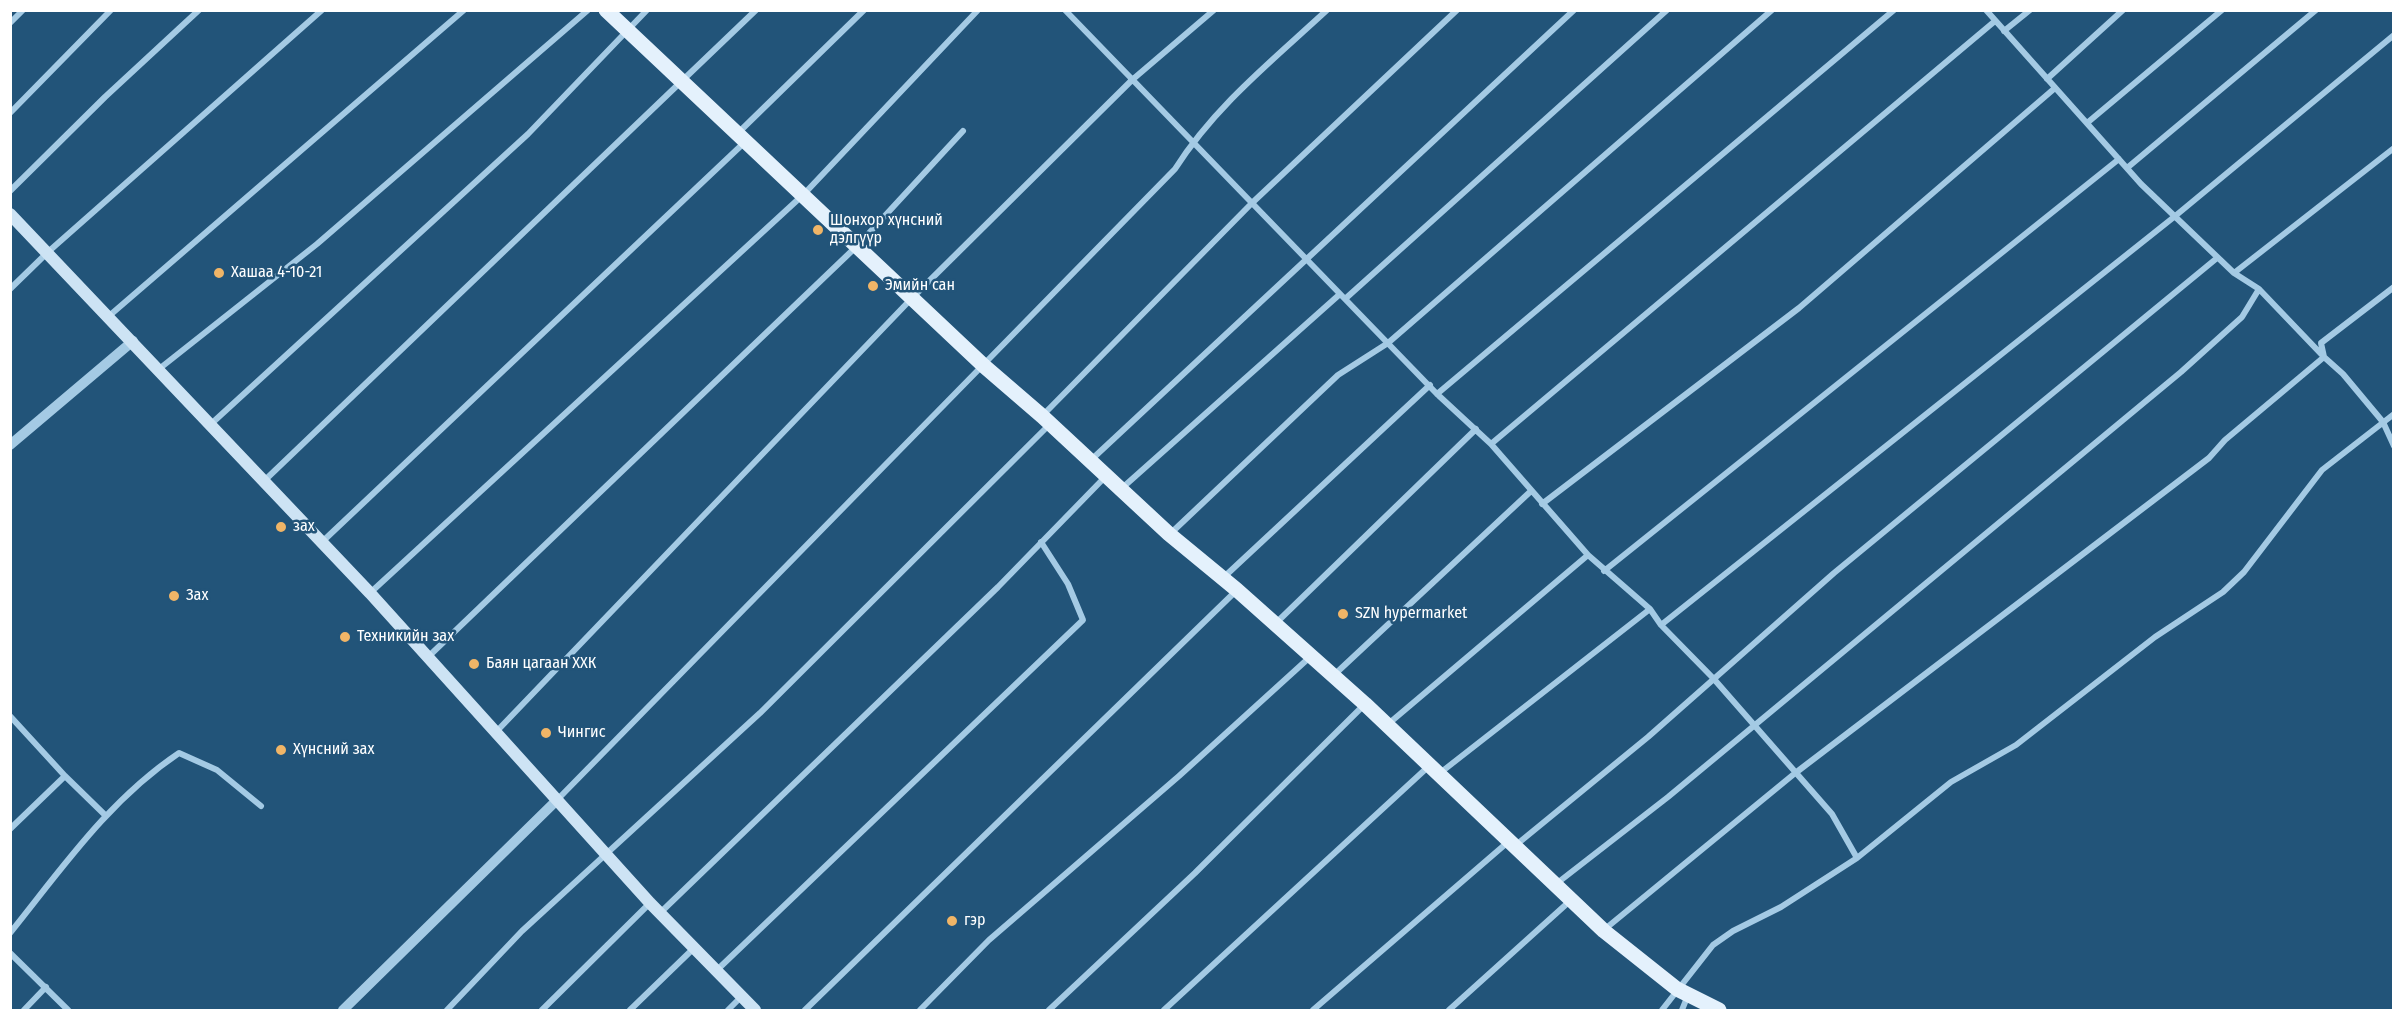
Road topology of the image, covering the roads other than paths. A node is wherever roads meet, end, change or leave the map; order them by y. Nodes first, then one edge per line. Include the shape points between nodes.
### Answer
1 (23, 10) edge
2 (111, 10) edge
3 (199, 10) edge
4 (322, 10) edge
5 (464, 10) edge
6 (588, 10) edge
7 (606, 10) edge
8 (647, 10) edge
9 (756, 10) edge
10 (864, 10) edge
11 (978, 10) edge
12 (1214, 10) edge
13 (1327, 10) edge
14 (1457, 10) edge
15 (1574, 10) edge
16 (1666, 10) edge
17 (1772, 10) edge
18 (1894, 10) edge
19 (1986, 10) edge
20 (2030, 10) edge
21 (2123, 10) edge
22 (2222, 10) edge
23 (2316, 10) edge
24 (1069, 12) edge
25 (1995, 21) junction
26 (10, 23) edge
27 (627, 30) junction
28 (2004, 31) junction
29 (2394, 35) edge
30 (2047, 79) junction
31 (1132, 80) junction
32 (682, 81) junction
33 (2055, 87) junction
34 (10, 113) edge
35 (2087, 123) junction
36 (963, 131) dead end
37 (742, 136) junction
38 (1193, 140) junction
39 (2394, 148) edge
40 (2119, 159) junction
41 (2127, 168) junction
42 (10, 191) edge
43 (804, 194) junction
44 (1252, 203) junction
45 (10, 214) edge
46 (2174, 217) junction
47 (858, 245) junction
48 (48, 252) junction
49 (2217, 258) junction
50 (1306, 259) junction
51 (2234, 273) junction
52 (2394, 287) edge
53 (10, 289) edge
54 (2259, 289) junction
55 (1343, 296) junction
56 (913, 297) junction
57 (109, 316) junction
58 (133, 341) junction
59 (1388, 343) junction
60 (2324, 357) junction
61 (984, 366) junction
62 (159, 369) junction
63 (1430, 385) junction
64 (1437, 394) junction
65 (2394, 414) edge
66 (1047, 420) junction
67 (2383, 422) junction
68 (211, 424) junction
69 (1476, 429) junction
70 (1491, 444) junction
71 (10, 445) edge
72 (2394, 446) edge
73 (1090, 460) junction
74 (1106, 476) junction
75 (264, 481) junction
76 (1121, 489) junction
77 (1531, 490) junction
78 (1542, 504) junction
79 (1169, 534) junction
80 (322, 542) junction
81 (1041, 542) junction
82 (1588, 555) junction
83 (1604, 571) junction
84 (1223, 578) junction
85 (1237, 590) junction
86 (370, 593) junction
87 (1650, 609) junction
88 (1275, 624) junction
89 (1661, 626) junction
90 (1310, 656) junction
91 (428, 657) junction
92 (1333, 675) junction
93 (1713, 678) junction
94 (1365, 704) junction
95 (10, 716) edge
96 (1388, 725) junction
97 (1754, 725) junction
98 (496, 732) junction
99 (1434, 770) junction
100 (1794, 774) junction
101 (65, 776) junction
102 (558, 799) junction
103 (261, 806) dead end
104 (105, 815) junction
105 (10, 830) edge
106 (1510, 844) junction
107 (604, 854) junction
108 (1857, 858) junction
109 (1555, 885) junction
110 (1571, 900) junction
111 (650, 903) junction
112 (660, 913) junction
113 (1604, 931) junction
114 (10, 933) edge
115 (693, 949) junction
116 (10, 953) edge
117 (715, 972) junction
118 (46, 987) junction
119 (1683, 992) junction
120 (741, 998) junction
121 (24, 1011) edge
122 (68, 1011) edge
123 (343, 1011) edge
124 (447, 1011) edge
125 (542, 1011) edge
126 (630, 1011) edge
127 (728, 1011) edge
128 (755, 1011) edge
129 (805, 1011) edge
130 (920, 1011) edge
131 (1049, 1011) edge
132 (1164, 1011) edge
133 (1313, 1011) edge
134 (1449, 1011) edge
135 (1662, 1011) edge
136 (1682, 1011) edge
137 (1719, 1011) edge

1 - 26 street
2 - 34 street
3 - 42 street
4 - 48 street
5 - 57 street
6 - 62 street via 317,244
7 - 27 main road
8 - 27 street
9 - 32 street
10 - 37 street
11 - 43 street
12 - 31 street
13 - 38 street via 1223,106
14 - 44 street
15 - 50 street
16 - 55 street
17 - 59 street
18 - 64 street
19 - 25 street
20 - 28 street
21 - 30 street
22 - 35 street
23 - 41 street
24 - 31 street
25 - 28 street
25 - 70 street
27 - 32 main road
27 - 68 street via 528,134
28 - 30 street
29 - 46 street
30 - 33 street
31 - 38 street
31 - 56 street
32 - 37 main road
32 - 75 street
33 - 35 street
33 - 78 street via 1799,308
35 - 40 street
36 - 47 street
37 - 43 main road
37 - 80 street
38 - 44 street
38 - 61 street via 1175,169
39 - 51 street
40 - 41 street
40 - 83 street
41 - 46 street
43 - 47 main road
43 - 86 street
44 - 50 street
44 - 66 street
45 - 48 main road
46 - 49 street
46 - 89 street
47 - 56 main road
47 - 91 street
48 - 53 street
48 - 57 main road
49 - 51 street
49 - 93 street via 1818,586
50 - 55 street
50 - 73 street
51 - 54 street
52 - 60 street via 2321,343
54 - 60 street
54 - 97 street via 2242,317 2181,372
55 - 59 street
55 - 76 street
56 - 61 main road
56 - 98 street
57 - 58 main road
58 - 62 main road
58 - 71 street
59 - 63 street
59 - 79 street via 1338,375
60 - 67 street
60 - 100 street via 2209,458
61 - 66 main road
61 - 102 street
62 - 68 main road
63 - 64 street
63 - 84 street
64 - 69 street
65 - 67 street
66 - 73 main road
66 - 107 street via 760,713
67 - 72 street
67 - 108 street via 2322,470 2244,572 2223,592 2155,637 2016,745 1951,782
68 - 75 main road
69 - 70 street
69 - 88 street
70 - 77 street
73 - 74 main road
74 - 76 main road
74 - 81 street
75 - 80 main road
76 - 79 main road
77 - 78 street
77 - 92 street
78 - 82 street
79 - 84 main road
80 - 86 main road
81 - 112 street
81 - 117 street via 1068,584 1083,620
82 - 83 street
82 - 96 street
83 - 87 street
84 - 85 main road
85 - 88 main road
85 - 129 street
86 - 91 main road
87 - 89 street
87 - 99 street
88 - 90 main road
89 - 93 street
90 - 92 main road
90 - 130 street via 990,940
91 - 98 main road
92 - 94 main road
93 - 97 street
93 - 106 street via 1648,737
94 - 96 main road
94 - 131 street
95 - 101 street
96 - 99 main road
97 - 100 street
97 - 109 street
98 - 102 main road
99 - 106 main road
99 - 132 street
100 - 108 street via 1832,814
100 - 113 street
101 - 104 street
101 - 105 street
102 - 107 main road
102 - 123 street
103 - 104 street via 217,770 179,753
104 - 114 street
106 - 109 main road
106 - 133 street
107 - 111 main road
107 - 124 street via 522,930
108 - 119 street via 1713,945
109 - 110 main road
110 - 113 main road
110 - 134 street
111 - 112 main road
111 - 125 street
112 - 115 main road
113 - 119 main road
115 - 117 main road
115 - 126 street
116 - 118 street
117 - 120 main road
118 - 121 street
118 - 122 street
119 - 135 street
119 - 136 street
119 - 137 main road
120 - 127 street
120 - 128 main road

